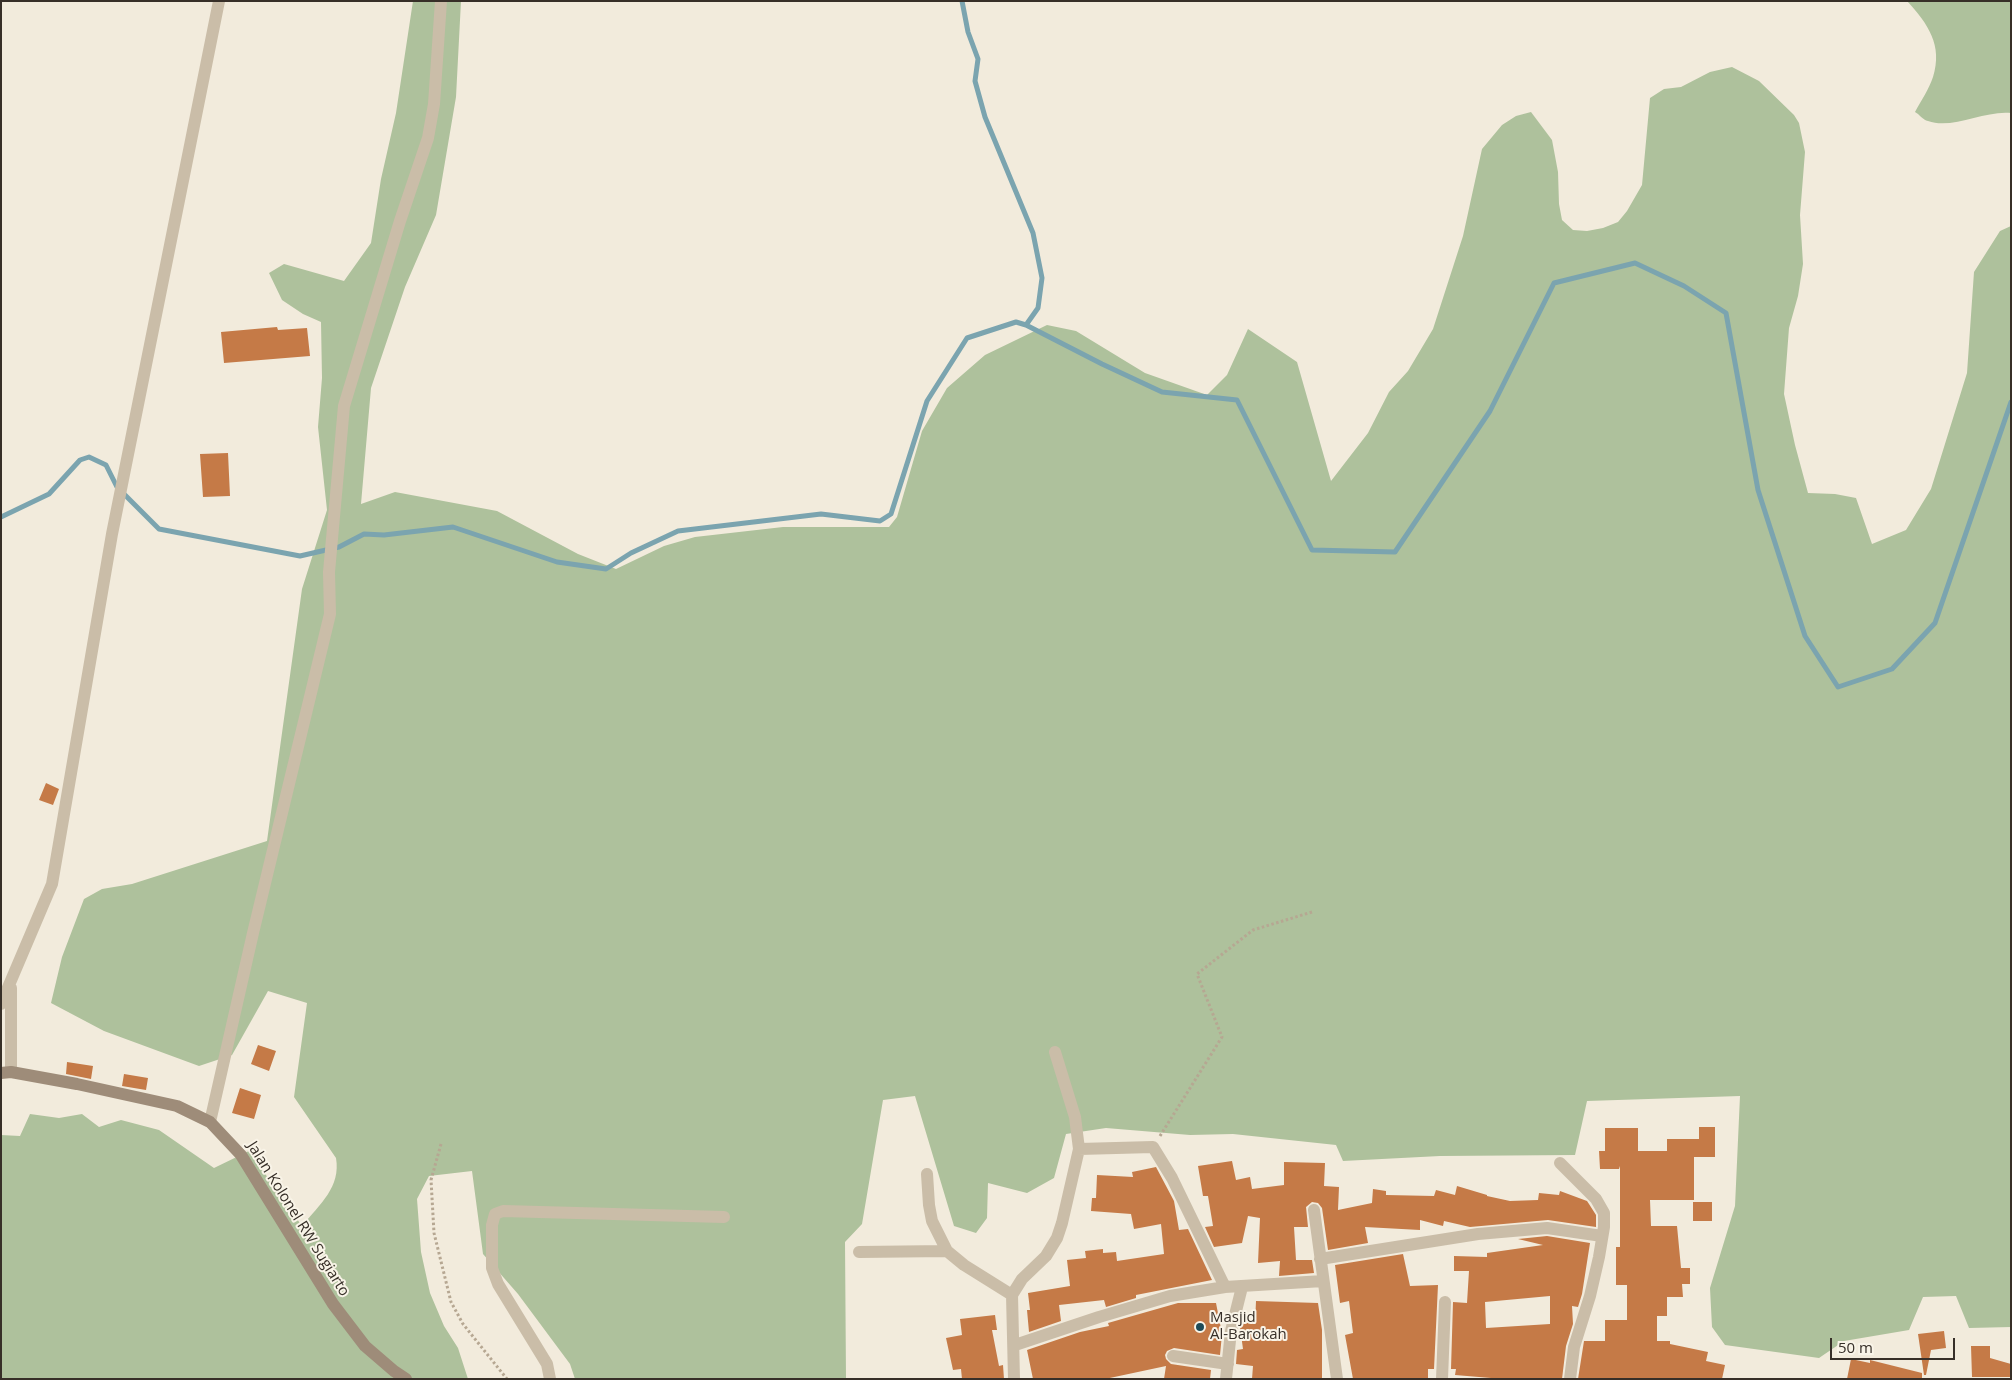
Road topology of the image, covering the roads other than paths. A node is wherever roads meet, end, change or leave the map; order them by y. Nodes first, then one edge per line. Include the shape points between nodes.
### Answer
1 (219, 1) edge
2 (441, 1) edge
3 (11, 983) junction
4 (1, 1004) edge
5 (1055, 1052) dead end
6 (6, 1073) edge
7 (207, 1121) junction
8 (1079, 1149) junction
9 (1560, 1163) dead end
10 (927, 1174) dead end
11 (1314, 1210) dead end
12 (724, 1216) dead end
13 (1602, 1236) junction
14 (947, 1250) junction
15 (860, 1252) dead end
16 (1320, 1260) junction
17 (1323, 1281) junction
18 (1225, 1287) junction
19 (1242, 1287) junction
20 (1012, 1295) junction
21 (1445, 1302) dead end
22 (1015, 1345) junction
23 (1173, 1356) dead end
24 (1228, 1364) junction
25 (406, 1379) edge
26 (550, 1379) edge
27 (1014, 1379) edge
28 (1226, 1379) edge
29 (1337, 1379) edge
30 (1442, 1379) edge
31 (1570, 1379) edge

1 - 3 street via 112,534 52,884
2 - 7 street via 432,122 344,406 329,572 330,614
3 - 4 street
3 - 6 street
5 - 8 street via 1075,1117
6 - 7 main road, Jalan Kolonel RW Sugiarto via 77,1084 177,1106
7 - 25 main road, Jalan Kolonel RW Sugiarto via 242,1155 339,1312 365,1346
8 - 18 street via 1153,1147
8 - 20 street via 1057,1238 1046,1256 1022,1279
9 - 13 street via 1596,1199 1604,1213
10 - 14 street via 932,1221
11 - 16 street
12 - 26 street via 503,1211 495,1214 492,1268 498,1284 547,1364
13 - 16 street via 1547,1228 1478,1234
13 - 31 street via 1590,1296 1574,1347
14 - 15 street
14 - 20 street via 964,1265
16 - 17 street
17 - 19 street
17 - 29 street
18 - 19 street
18 - 22 street via 1170,1296
19 - 24 street via 1231,1331
20 - 22 street
21 - 30 street
22 - 27 street
23 - 24 street
24 - 28 street

